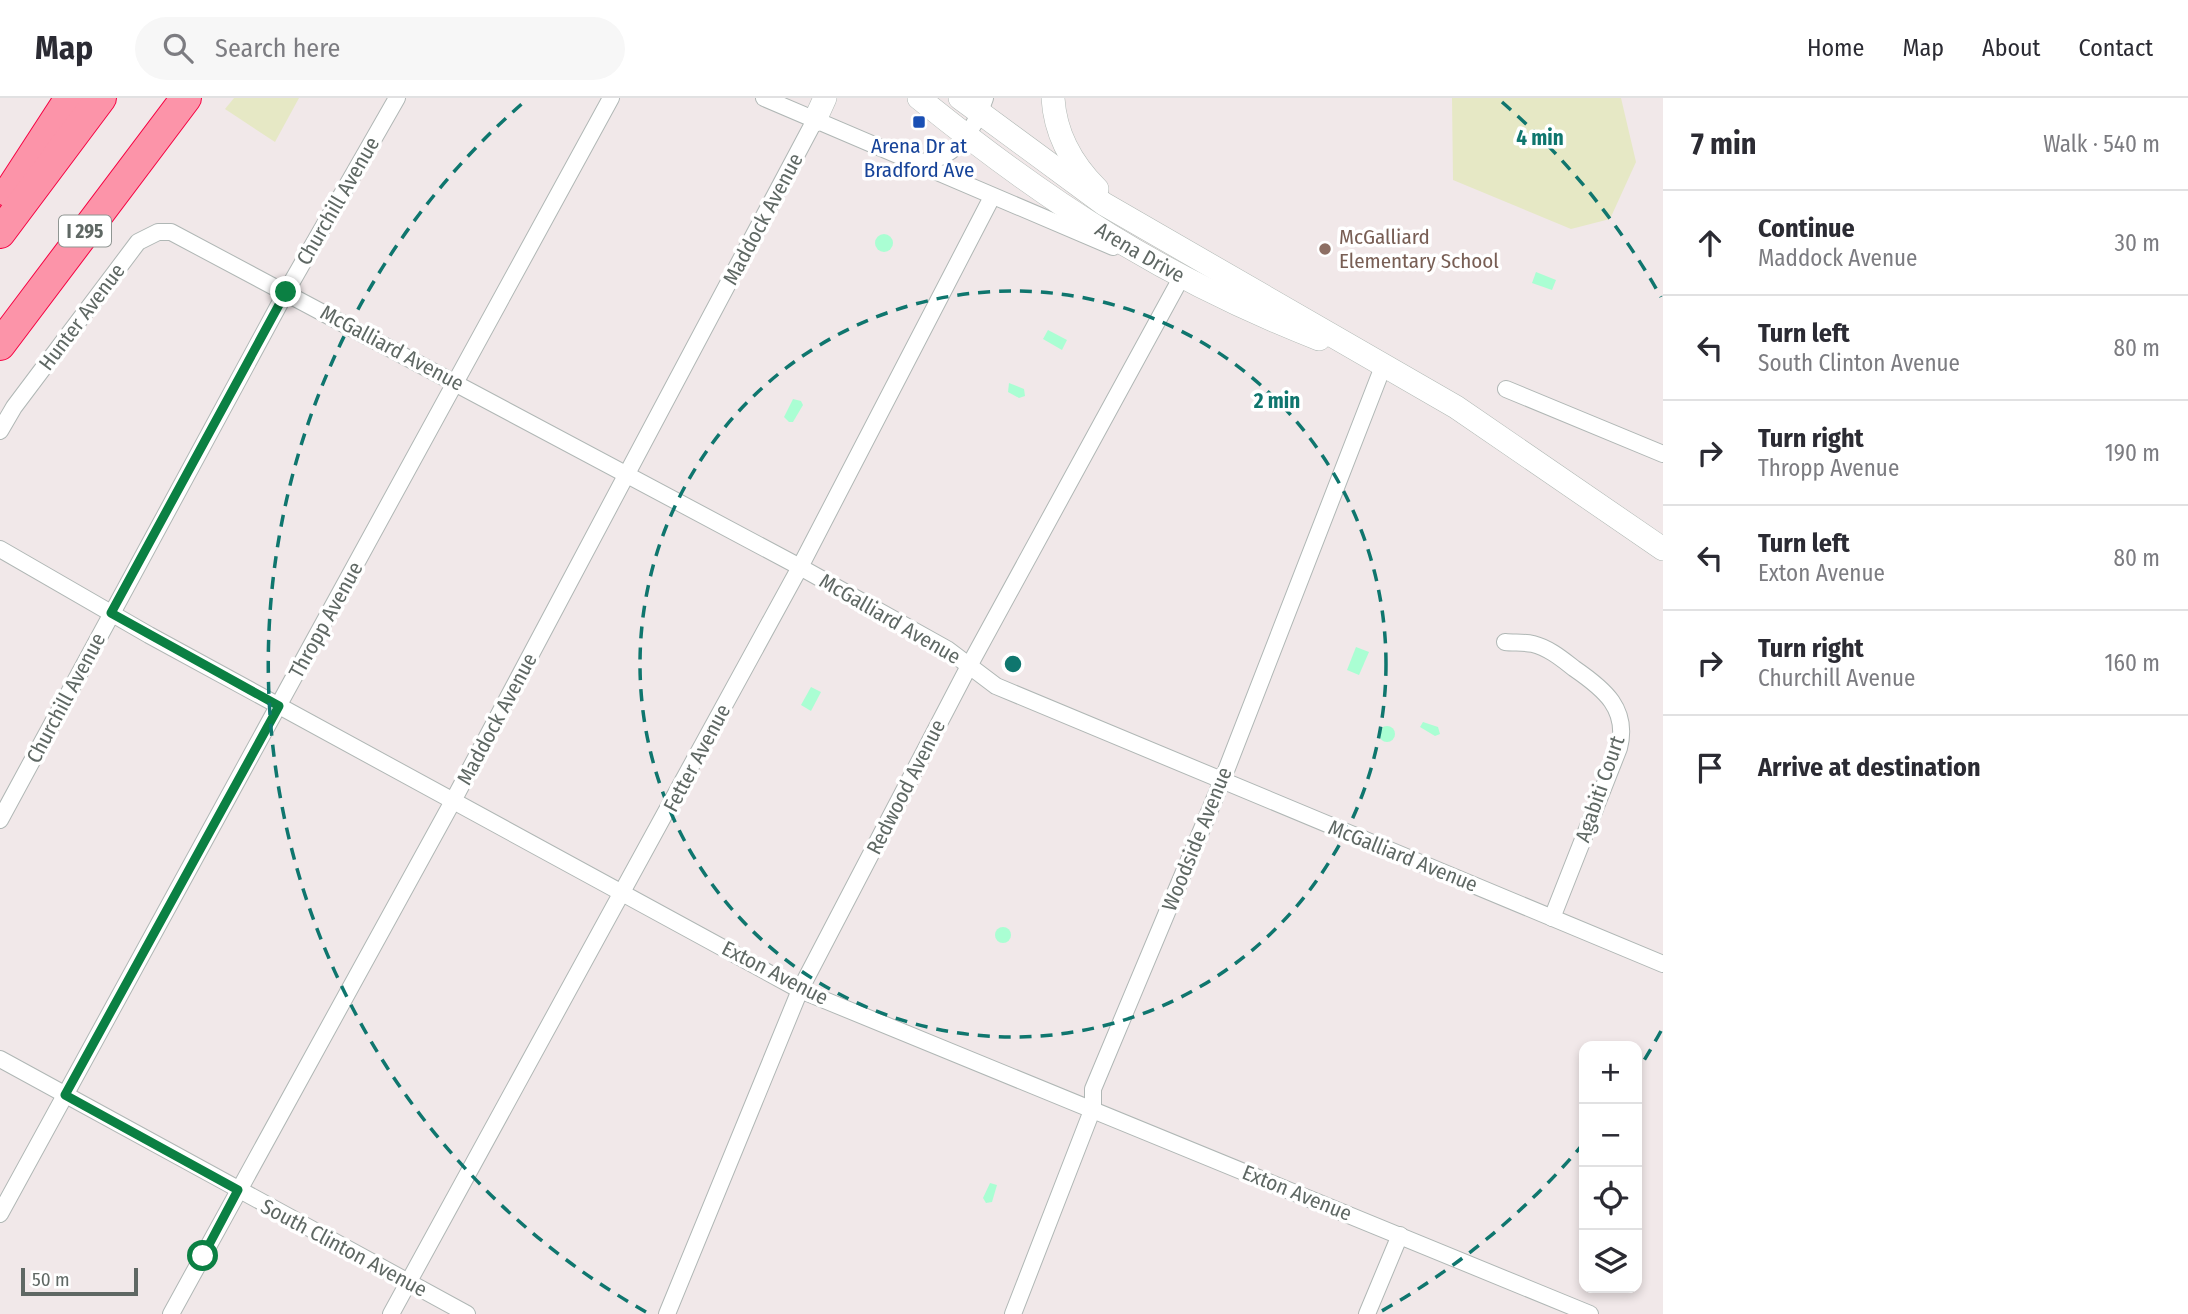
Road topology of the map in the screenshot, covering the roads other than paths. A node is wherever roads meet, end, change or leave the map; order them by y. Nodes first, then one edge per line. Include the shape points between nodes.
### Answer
1 (70, 98) edge
2 (101, 98) edge
3 (186, 98) edge
4 (397, 98) edge
5 (611, 98) edge
6 (764, 98) edge
7 (825, 98) edge
8 (919, 98) edge
9 (960, 98) edge
10 (1053, 98) edge
11 (983, 106) edge
12 (815, 120) junction
13 (965, 136) junction
14 (911, 162) junction
15 (992, 197) junction
16 (0, 207) edge
17 (1130, 219) junction
18 (0, 233) edge
19 (181, 235) joint
20 (1156, 264) junction
21 (1181, 278) junction
22 (286, 292) junction
23 (0, 345) edge
24 (1384, 364) junction
25 (455, 383) junction
26 (1506, 388) dead end
27 (0, 431) edge
28 (1663, 454) edge
29 (627, 475) junction
30 (0, 549) edge
31 (1663, 549) edge
32 (800, 567) junction
33 (111, 613) junction
34 (1505, 642) dead end
35 (969, 666) junction
36 (279, 706) junction
37 (1222, 781) junction
38 (453, 801) junction
39 (0, 821) edge
40 (623, 893) junction
41 (1552, 918) junction
42 (1663, 964) edge
43 (800, 990) junction
44 (0, 1059) edge
45 (65, 1095) junction
46 (1093, 1108) junction
47 (238, 1190) junction
48 (0, 1214) edge
49 (1399, 1235) junction
50 (408, 1282) junction
51 (172, 1314) edge
52 (391, 1314) edge
53 (467, 1314) edge
54 (667, 1314) edge
55 (1013, 1314) edge
56 (1367, 1314) edge
57 (1590, 1314) edge

1 - 16 highway
2 - 18 highway
3 - 23 highway, I 295
4 - 22 street, Churchill Avenue
5 - 25 street, Thropp Avenue
6 - 12 street
7 - 12 main road
8 - 13 main road, Arena Drive
9 - 11 main road, Arena Drive
10 - 17 main road via 1058,128 1078,168
11 - 13 street
11 - 17 main road, Arena Drive via 1104,204
12 - 14 street
12 - 29 street, Maddock Avenue
13 - 14 street via 948,155 931,162
13 - 20 main road, Arena Drive via 1051,199
14 - 15 street
15 - 20 street
15 - 32 street, Fetter Avenue
17 - 24 main road, Arena Drive
19 - 22 street, McGalliard Avenue
19 - 27 street, Hunter Avenue via 158,232 138,242
20 - 21 main road, Arena Drive
21 - 24 main road, Arena Drive
21 - 35 street, Redwood Avenue
22 - 25 street, McGalliard Avenue
22 - 33 street, Churchill Avenue
24 - 31 main road, Arena Drive via 1456,407
24 - 37 street, Woodside Avenue
25 - 29 street, McGalliard Avenue
25 - 36 street, Thropp Avenue
26 - 28 street via 1582,428
29 - 32 street, McGalliard Avenue
29 - 38 street, Maddock Avenue
30 - 33 street, Exton Avenue
32 - 35 street, McGalliard Avenue via 947,649
32 - 40 street, Fetter Avenue
33 - 36 street, Exton Avenue
33 - 39 street, Churchill Avenue
34 - 41 street, Agabiti Court via 1550,651 1602,688 1618,710 1622,725 1619,748
35 - 37 street, McGalliard Avenue via 996,686
35 - 43 street, Redwood Avenue
36 - 38 street, Exton Avenue
36 - 45 street, Thropp Avenue
37 - 41 street, McGalliard Avenue
37 - 46 street, Woodside Avenue via 1093,1089
38 - 40 street, Exton Avenue
38 - 47 street, Maddock Avenue
40 - 43 street, Exton Avenue
40 - 50 street, Fetter Avenue
41 - 42 street, McGalliard Avenue
43 - 46 street, Exton Avenue
43 - 54 street, Redwood Avenue
44 - 45 street, South Clinton Avenue
45 - 47 street, South Clinton Avenue
45 - 48 street, Thropp Avenue
46 - 49 street, Exton Avenue
46 - 55 street, Woodside Avenue
47 - 50 street, South Clinton Avenue
47 - 51 street, Maddock Avenue
49 - 56 street
49 - 57 street, Exton Avenue
50 - 52 street, Fetter Avenue
50 - 53 street, South Clinton Avenue

